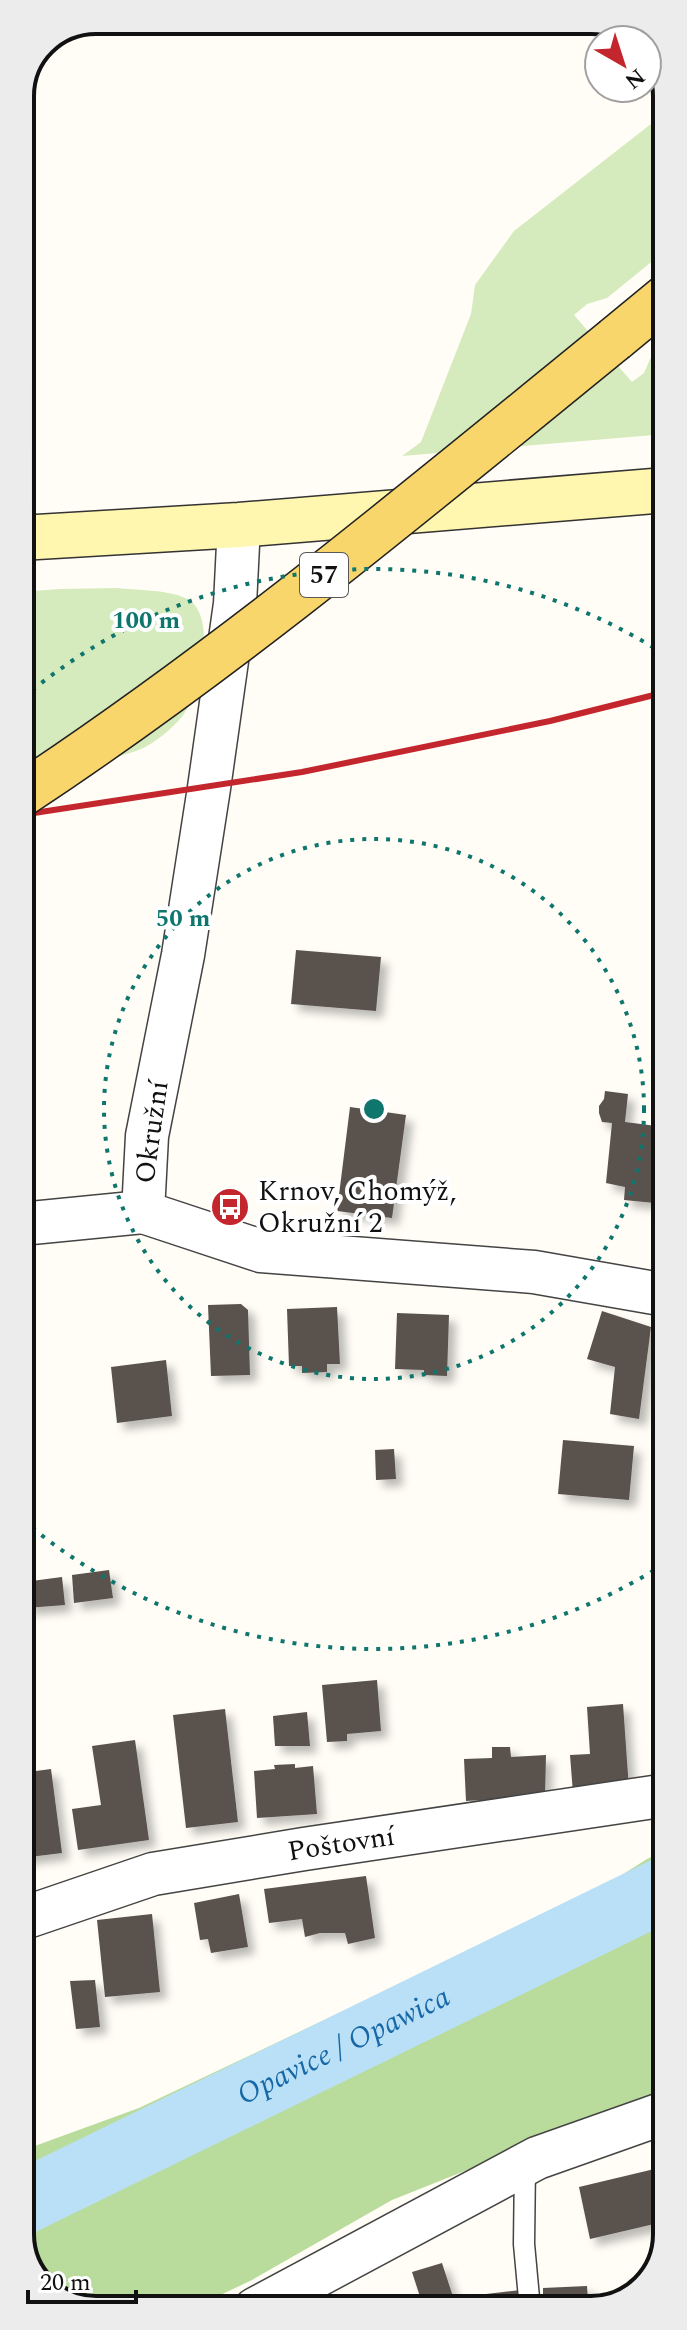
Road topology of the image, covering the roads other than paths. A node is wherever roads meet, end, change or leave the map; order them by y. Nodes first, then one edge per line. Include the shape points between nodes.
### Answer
1 (653, 308) edge
2 (653, 491) edge
3 (239, 525) junction
4 (34, 537) edge
5 (34, 786) edge
6 (143, 1212) junction
7 (34, 1223) edge
8 (653, 1293) edge
9 (653, 1797) edge
10 (34, 1915) edge
11 (653, 2117) edge
12 (525, 2164) junction
13 (279, 2296) edge
14 (529, 2296) edge

1 - 5 main road, 57, bridge via 259,626
2 - 3 main road
3 - 4 main road
3 - 6 street, Okružní via 235,604 183,955 147,1136
6 - 7 street
6 - 8 street, Okružní via 261,1251 534,1272
9 - 10 street, Poštovní via 153,1874
11 - 12 street
12 - 13 street
12 - 14 lane

